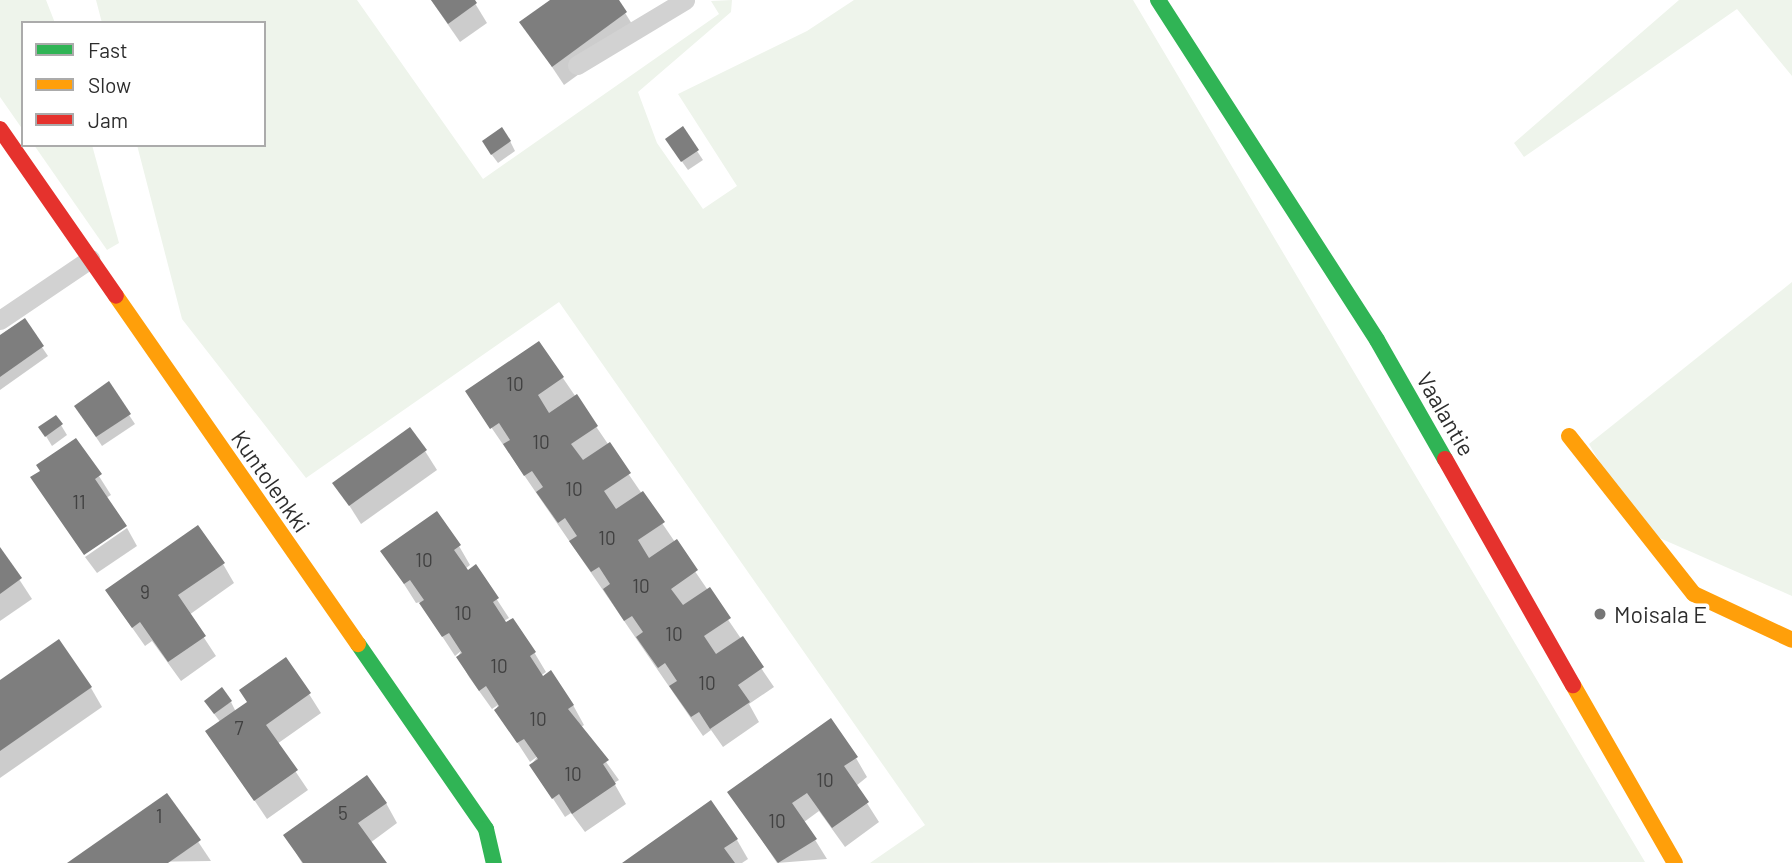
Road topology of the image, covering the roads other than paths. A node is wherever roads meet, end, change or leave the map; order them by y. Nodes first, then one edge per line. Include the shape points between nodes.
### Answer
1 (685, 0) edge
2 (1158, 0) edge
3 (577, 65) dead end
4 (0, 129) edge
5 (90, 259) junction
6 (0, 320) edge
7 (1569, 436) dead end
8 (1792, 640) edge
9 (494, 863) edge
10 (1675, 863) edge

1 - 3 lane
2 - 10 street, Vaalantie via 1377,340
4 - 5 street, Kuntolenkki
5 - 6 lane
5 - 9 street, Kuntolenkki via 486,828
7 - 8 street via 1694,594

